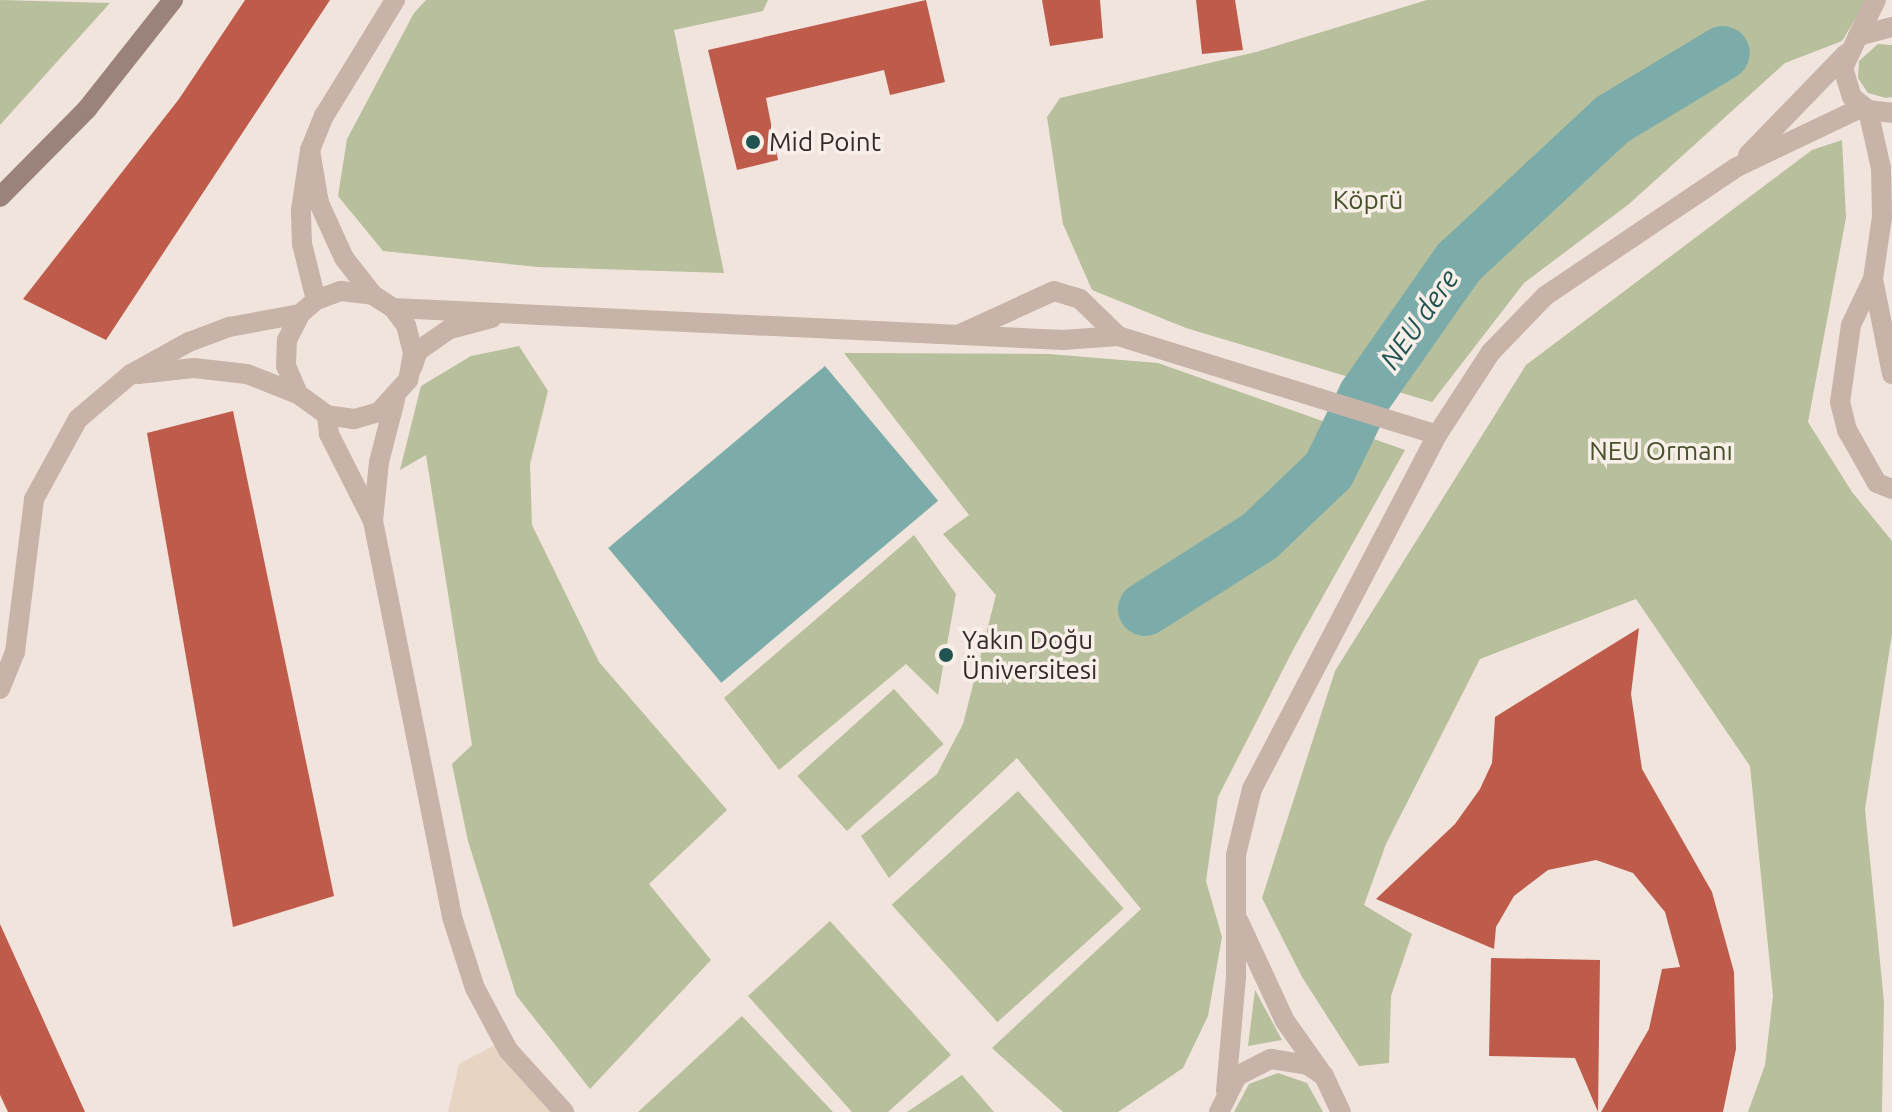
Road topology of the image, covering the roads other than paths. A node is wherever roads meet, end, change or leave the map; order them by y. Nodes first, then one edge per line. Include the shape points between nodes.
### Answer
1 (173, 0) edge
2 (395, 0) edge
3 (1876, 0) edge
4 (1892, 27) edge
5 (1858, 36) junction
6 (1846, 54) junction
7 (1866, 108) junction
8 (1892, 113) edge
9 (310, 150) junction
10 (1737, 167) junction
11 (1892, 188) edge
12 (0, 197) edge
13 (1882, 217) junction
14 (1873, 279) junction
15 (373, 295) junction
16 (316, 300) junction
17 (393, 308) junction
18 (300, 314) junction
19 (508, 314) junction
20 (957, 336) junction
21 (1118, 336) junction
22 (131, 374) junction
23 (1892, 374) edge
24 (408, 380) junction
25 (298, 394) junction
26 (395, 400) junction
27 (327, 415) junction
28 (1437, 435) junction
29 (1892, 489) edge
30 (373, 521) junction
31 (0, 689) edge
32 (1236, 915) junction
33 (1324, 1076) junction
34 (1218, 1104) edge
35 (1343, 1109) edge
36 (564, 1112) edge

1 - 12 main road via 87,109
2 - 9 street via 324,116
3 - 5 street
4 - 5 street
5 - 6 street
6 - 7 street via 1845,83
6 - 10 street
7 - 8 street
7 - 10 street
7 - 13 street via 1881,168
9 - 15 street via 319,203 344,258
9 - 16 street via 301,221
10 - 28 street via 1545,296 1491,352
11 - 13 street
13 - 14 street
14 - 23 street
14 - 29 street via 1851,325 1840,402 1847,430 1877,483
15 - 16 street via 341,291
15 - 17 street
16 - 18 street
17 - 19 street
17 - 24 street via 406,325 413,353
18 - 22 street via 202,337
18 - 25 street via 287,340 286,366
19 - 20 street
19 - 24 street via 450,329 418,351
20 - 21 street
20 - 21 street via 1054,291 1080,299
21 - 28 street
22 - 25 street via 194,368 247,374
22 - 31 street via 78,419 34,499 15,652
24 - 26 street
25 - 27 street
26 - 27 street via 379,412 354,419
26 - 30 street via 379,462
27 - 30 street via 329,434
28 - 32 street via 1252,789 1236,855
30 - 36 street via 452,917 475,988 503,1041
32 - 33 street via 1285,1021
32 - 34 street via 1236,977
33 - 34 street via 1299,1062 1271,1059 1237,1076
33 - 35 street

